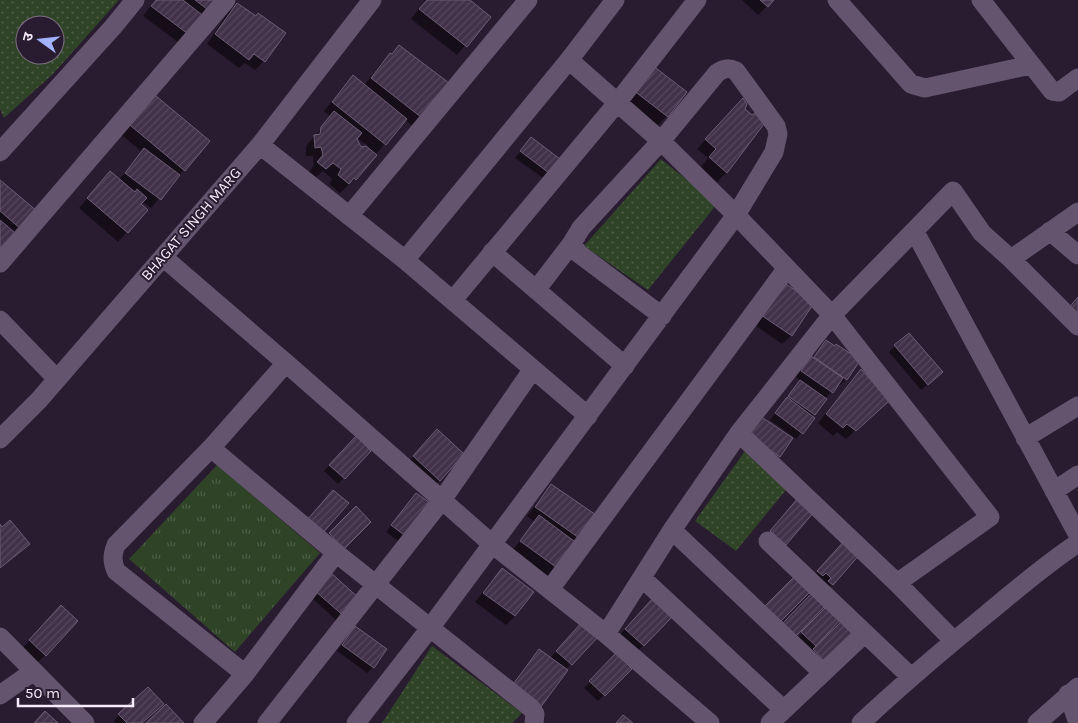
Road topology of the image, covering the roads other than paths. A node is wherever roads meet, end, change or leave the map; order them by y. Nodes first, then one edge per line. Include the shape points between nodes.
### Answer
1 (135, 0) edge
2 (226, 0) edge
3 (528, 0) edge
4 (615, 0) edge
5 (697, 0) edge
6 (981, 0) edge
7 (368, 1) edge
8 (844, 3) edge
9 (569, 60) junction
10 (1031, 65) junction
11 (1078, 78) edge
12 (617, 103) junction
13 (661, 141) junction
14 (2, 144) edge
15 (260, 145) junction
16 (1078, 212) edge
17 (736, 215) junction
18 (349, 216) junction
19 (1050, 231) junction
20 (915, 232) junction
21 (572, 243) junction
22 (492, 252) junction
23 (1078, 255) edge
24 (163, 257) junction
25 (1011, 259) junction
26 (405, 260) junction
27 (0, 263) edge
28 (787, 268) junction
29 (536, 290) junction
30 (453, 300) junction
31 (832, 315) junction
32 (662, 316) junction
33 (0, 320) edge
34 (1078, 326) edge
35 (286, 363) junction
36 (625, 366) junction
37 (533, 369) junction
38 (57, 379) junction
39 (1078, 406) edge
40 (588, 416) junction
41 (739, 433) junction
42 (1025, 438) junction
43 (0, 439) edge
44 (211, 448) junction
45 (1078, 475) edge
46 (1054, 491) junction
47 (442, 500) junction
48 (672, 530) junction
49 (1078, 536) edge
50 (768, 541) dead end
51 (1078, 543) edge
52 (492, 544) junction
53 (336, 553) junction
54 (642, 578) junction
55 (897, 583) junction
56 (376, 585) junction
57 (550, 589) junction
58 (430, 628) junction
59 (865, 633) junction
60 (606, 634) junction
61 (0, 637) edge
62 (954, 641) junction
63 (34, 671) junction
64 (245, 674) junction
65 (823, 674) junction
66 (911, 677) junction
67 (1073, 691) edge
68 (0, 695) edge
69 (784, 710) junction
70 (701, 720) edge
71 (870, 720) edge
72 (85, 723) edge
73 (203, 723) edge
74 (267, 723) edge
75 (356, 723) edge
76 (534, 723) edge
77 (770, 723) edge
78 (1036, 723) edge
79 (1078, 723) edge

1 - 14 street
2 - 27 street
3 - 18 street
4 - 9 street
5 - 12 street
6 - 10 street
7 - 15 street, BHAGAT SINGH MARG
8 - 10 street via 911,84 925,88
9 - 12 street
9 - 26 street
10 - 11 street via 1056,93
12 - 13 street
12 - 22 street
13 - 17 street
13 - 17 street via 717,73 723,69 736,70 776,126 778,134 774,152
13 - 21 street via 581,228
15 - 18 street
15 - 24 street, BHAGAT SINGH MARG
16 - 19 street
17 - 28 street
17 - 32 street
18 - 26 street
19 - 23 street
19 - 25 street
20 - 25 street via 953,191 982,233
20 - 31 street
20 - 42 street
21 - 29 street
21 - 32 street via 578,253
22 - 29 street
22 - 30 street
24 - 35 street
24 - 38 street, BHAGAT SINGH MARG
25 - 34 street
26 - 30 street
28 - 31 street
28 - 57 street
29 - 36 street
30 - 37 street
31 - 41 street
31 - 55 street via 990,518
32 - 36 street
33 - 38 street
35 - 44 street
35 - 47 street
36 - 40 street
37 - 40 street
37 - 47 street
38 - 43 street, BHAGAT SINGH MARG
39 - 42 street
40 - 52 street
41 - 48 street
41 - 55 street
42 - 46 street
44 - 53 street
44 - 64 street via 116,545 112,562 116,571
45 - 46 street
46 - 49 street
47 - 52 street
47 - 56 street
48 - 54 street
48 - 65 street
50 - 59 street
51 - 62 street
52 - 57 street
52 - 58 street
53 - 56 street
53 - 64 street
54 - 60 street
54 - 69 street
55 - 62 street
56 - 58 street
56 - 74 street
57 - 60 street
58 - 75 street
58 - 76 street via 531,708 535,714
59 - 65 street
59 - 66 street
60 - 70 street
61 - 63 street
62 - 66 street
63 - 68 street
63 - 72 street
64 - 73 street
65 - 69 street
66 - 71 street
67 - 78 street
67 - 79 street
69 - 77 street

